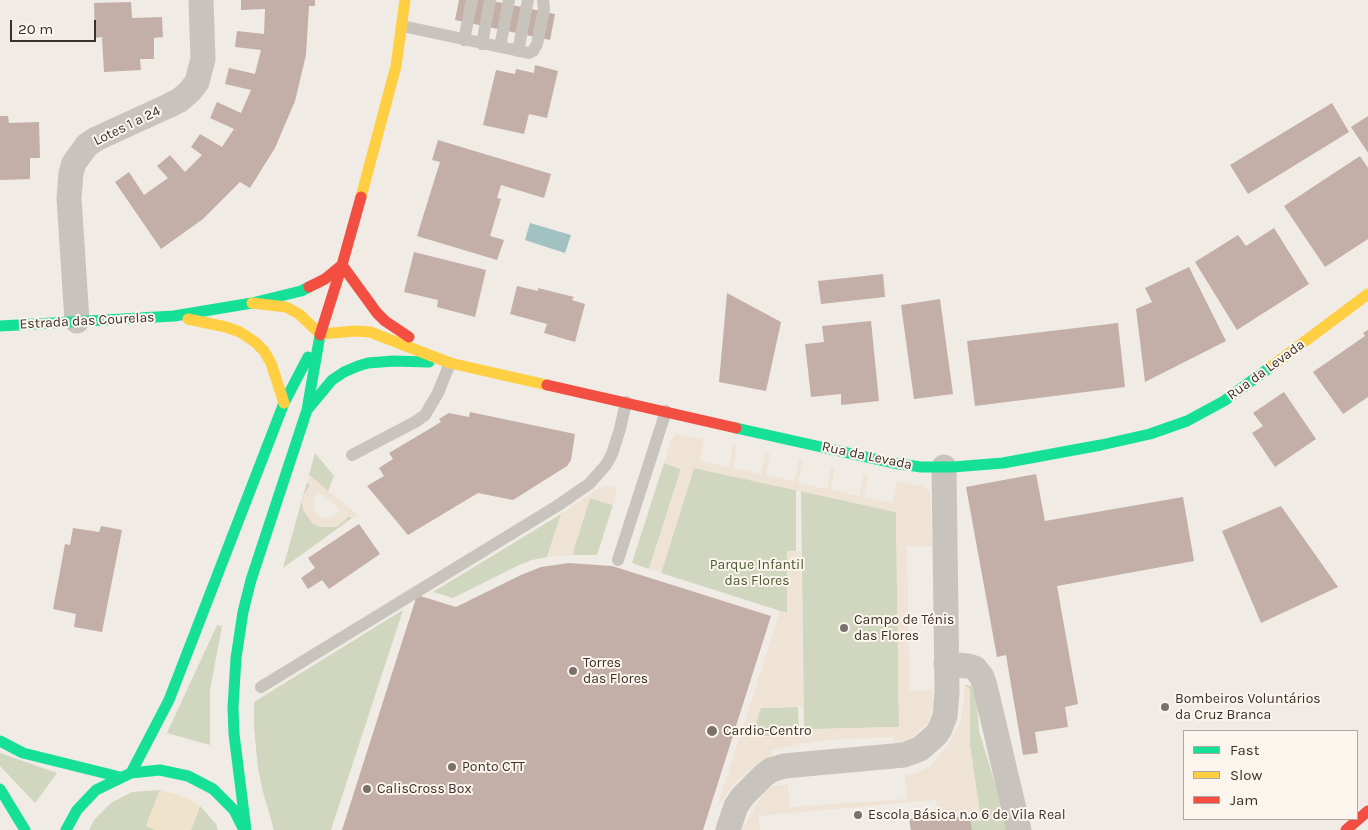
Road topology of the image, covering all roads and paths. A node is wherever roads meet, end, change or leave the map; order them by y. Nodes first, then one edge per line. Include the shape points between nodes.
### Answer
1 (201, 0) edge
2 (405, 0) edge
3 (472, 0) edge
4 (490, 0) edge
5 (509, 0) edge
6 (528, 0) edge
7 (543, 0) edge
8 (402, 26) junction
9 (464, 40) junction
10 (482, 44) junction
11 (500, 48) junction
12 (518, 51) junction
13 (342, 265) junction
14 (1368, 294) edge
15 (252, 303) junction
16 (174, 316) junction
17 (77, 321) junction
18 (0, 326) edge
19 (320, 334) junction
20 (450, 363) junction
21 (626, 402) junction
22 (284, 403) junction
23 (307, 410) junction
24 (666, 411) junction
25 (352, 455) dead end
26 (944, 467) junction
27 (618, 560) dead end
28 (946, 664) junction
29 (261, 687) dead end
30 (0, 742) edge
31 (126, 775) junction
32 (0, 789) edge
33 (1368, 811) edge
34 (1358, 820) edge
35 (1358, 820) edge
36 (25, 830) edge
37 (66, 830) edge
38 (245, 830) edge
39 (728, 830) edge
40 (1019, 830) edge
41 (1346, 830) edge

1 - 17 street, Lotes 1 a 24 via 203,58 197,82 190,91 180,100 96,139 87,145 74,163 70,198
2 - 8 main road
3 - 9 lane
4 - 10 lane
5 - 11 lane
6 - 12 lane
7 - 12 lane via 536,48 529,53
8 - 9 lane
8 - 13 main road via 390,95
9 - 10 lane
10 - 11 lane
11 - 12 lane
13 - 15 main road via 325,279 301,291
13 - 19 main road
13 - 20 main road via 380,317
14 - 26 main road, Rua da Levada via 1224,401 1187,421 1101,445 998,464
15 - 16 main road
15 - 19 main road via 286,308 299,314
16 - 17 main road, Estrada das Courelas
16 - 22 main road via 226,327 250,338 267,356
17 - 18 main road, Estrada das Courelas
19 - 20 main road via 370,332
19 - 22 main road
19 - 23 main road
20 - 21 main road, Rua da Levada
20 - 23 main road via 393,361 358,366 332,380
20 - 25 lane via 425,415
21 - 24 main road, Rua da Levada
21 - 29 lane via 612,454 590,484
22 - 31 main road via 170,700
23 - 38 main road via 251,580 239,634 233,694 234,728
24 - 26 main road, Rua da Levada via 894,463
24 - 27 lane
26 - 28 street
28 - 39 street via 948,692 945,716 936,735 920,749 899,756 784,766 771,770 743,796
28 - 40 street via 975,668 982,677
30 - 31 main road via 24,752
31 - 37 main road via 96,790 77,810
31 - 38 main road via 160,770 188,776 213,789 234,810
32 - 36 main road
33 - 34 main road
35 - 41 main road

